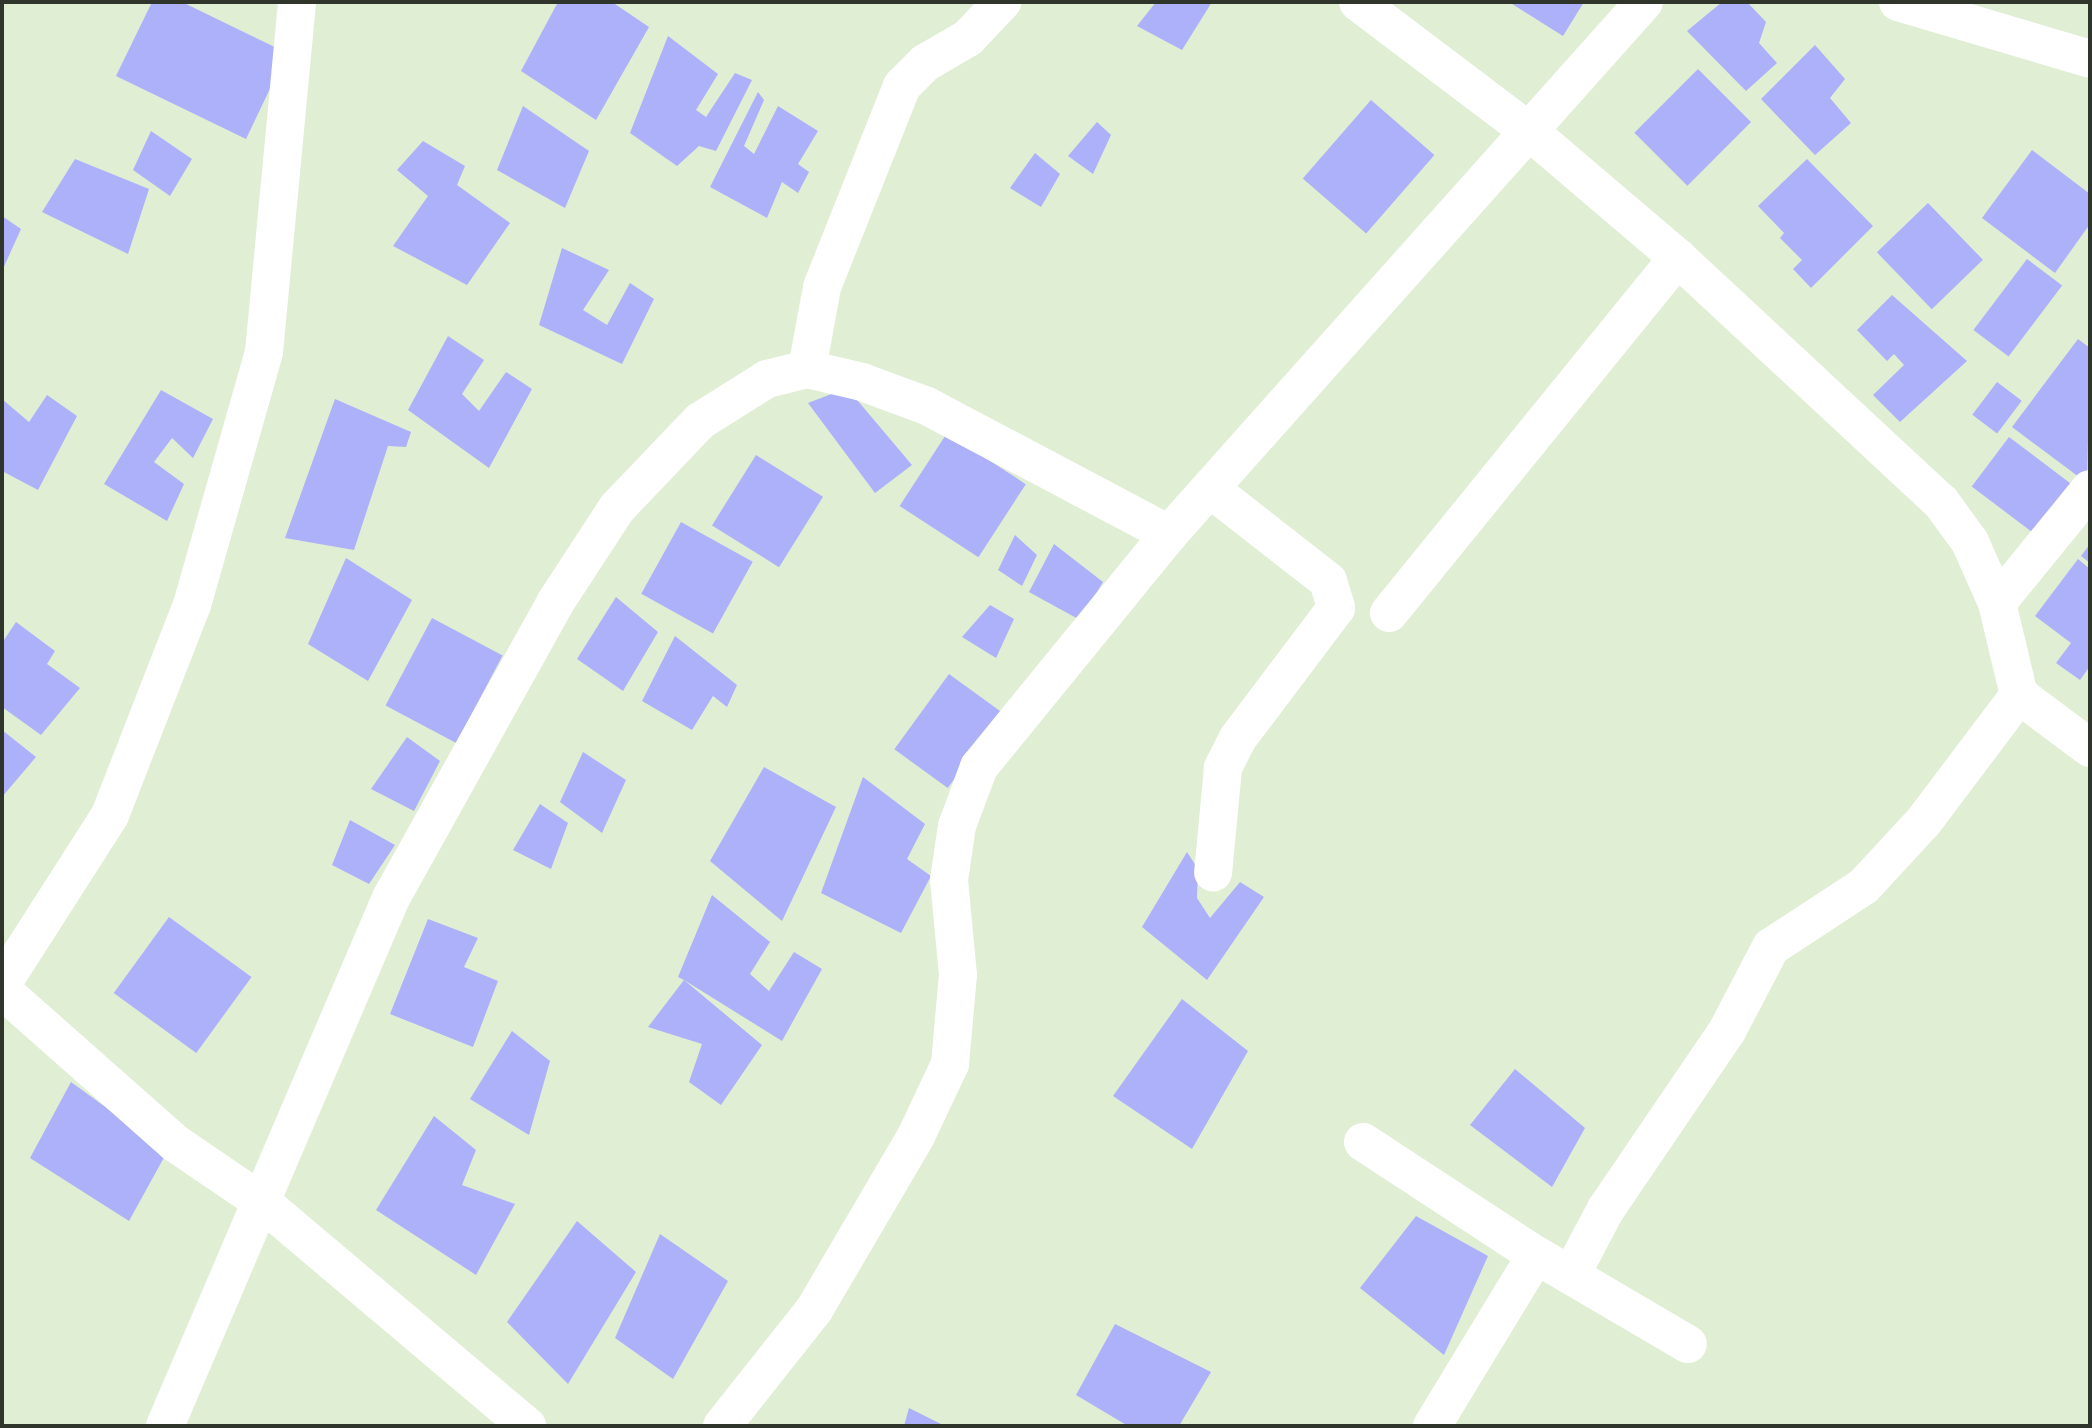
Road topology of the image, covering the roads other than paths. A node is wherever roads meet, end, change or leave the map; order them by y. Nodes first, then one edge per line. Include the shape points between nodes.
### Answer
1 (297, 2) edge
2 (1002, 2) edge
3 (1358, 2) edge
4 (1644, 2) edge
5 (1898, 2) edge
6 (2090, 59) edge
7 (1530, 132) junction
8 (1678, 258) junction
9 (807, 369) junction
10 (2090, 489) edge
11 (1213, 491) junction
12 (1169, 534) junction
13 (1997, 603) junction
14 (1389, 613) dead end
15 (2019, 695) junction
16 (2090, 748) edge
17 (1213, 873) dead end
18 (2, 984) edge
19 (2, 990) edge
20 (1363, 1142) dead end
21 (263, 1203) junction
22 (1536, 1255) junction
23 (1571, 1275) junction
24 (1688, 1345) dead end
25 (165, 1426) edge
26 (527, 1426) edge
27 (722, 1426) edge
28 (1432, 1426) edge

1 - 18 street via 264,352 192,605 110,815
2 - 9 street via 968,38 925,63 902,86 822,287
3 - 7 street
4 - 7 street
5 - 6 street
7 - 8 street
7 - 11 street
8 - 13 street via 1941,502 1970,542
8 - 14 street
9 - 12 street via 927,406
9 - 21 street via 768,379 700,421 603,529 391,898
10 - 13 street
11 - 12 street
11 - 17 street via 1328,581 1336,608 1238,738 1223,768
12 - 27 street via 979,767 957,826 948,880 958,975 950,1064 916,1136 814,1310
13 - 15 street
15 - 16 street
15 - 23 street via 1924,821 1864,886 1772,947 1727,1031 1606,1209
19 - 21 street via 175,1143
20 - 22 street
21 - 25 street
21 - 26 street
22 - 23 street
22 - 28 street
23 - 24 street

